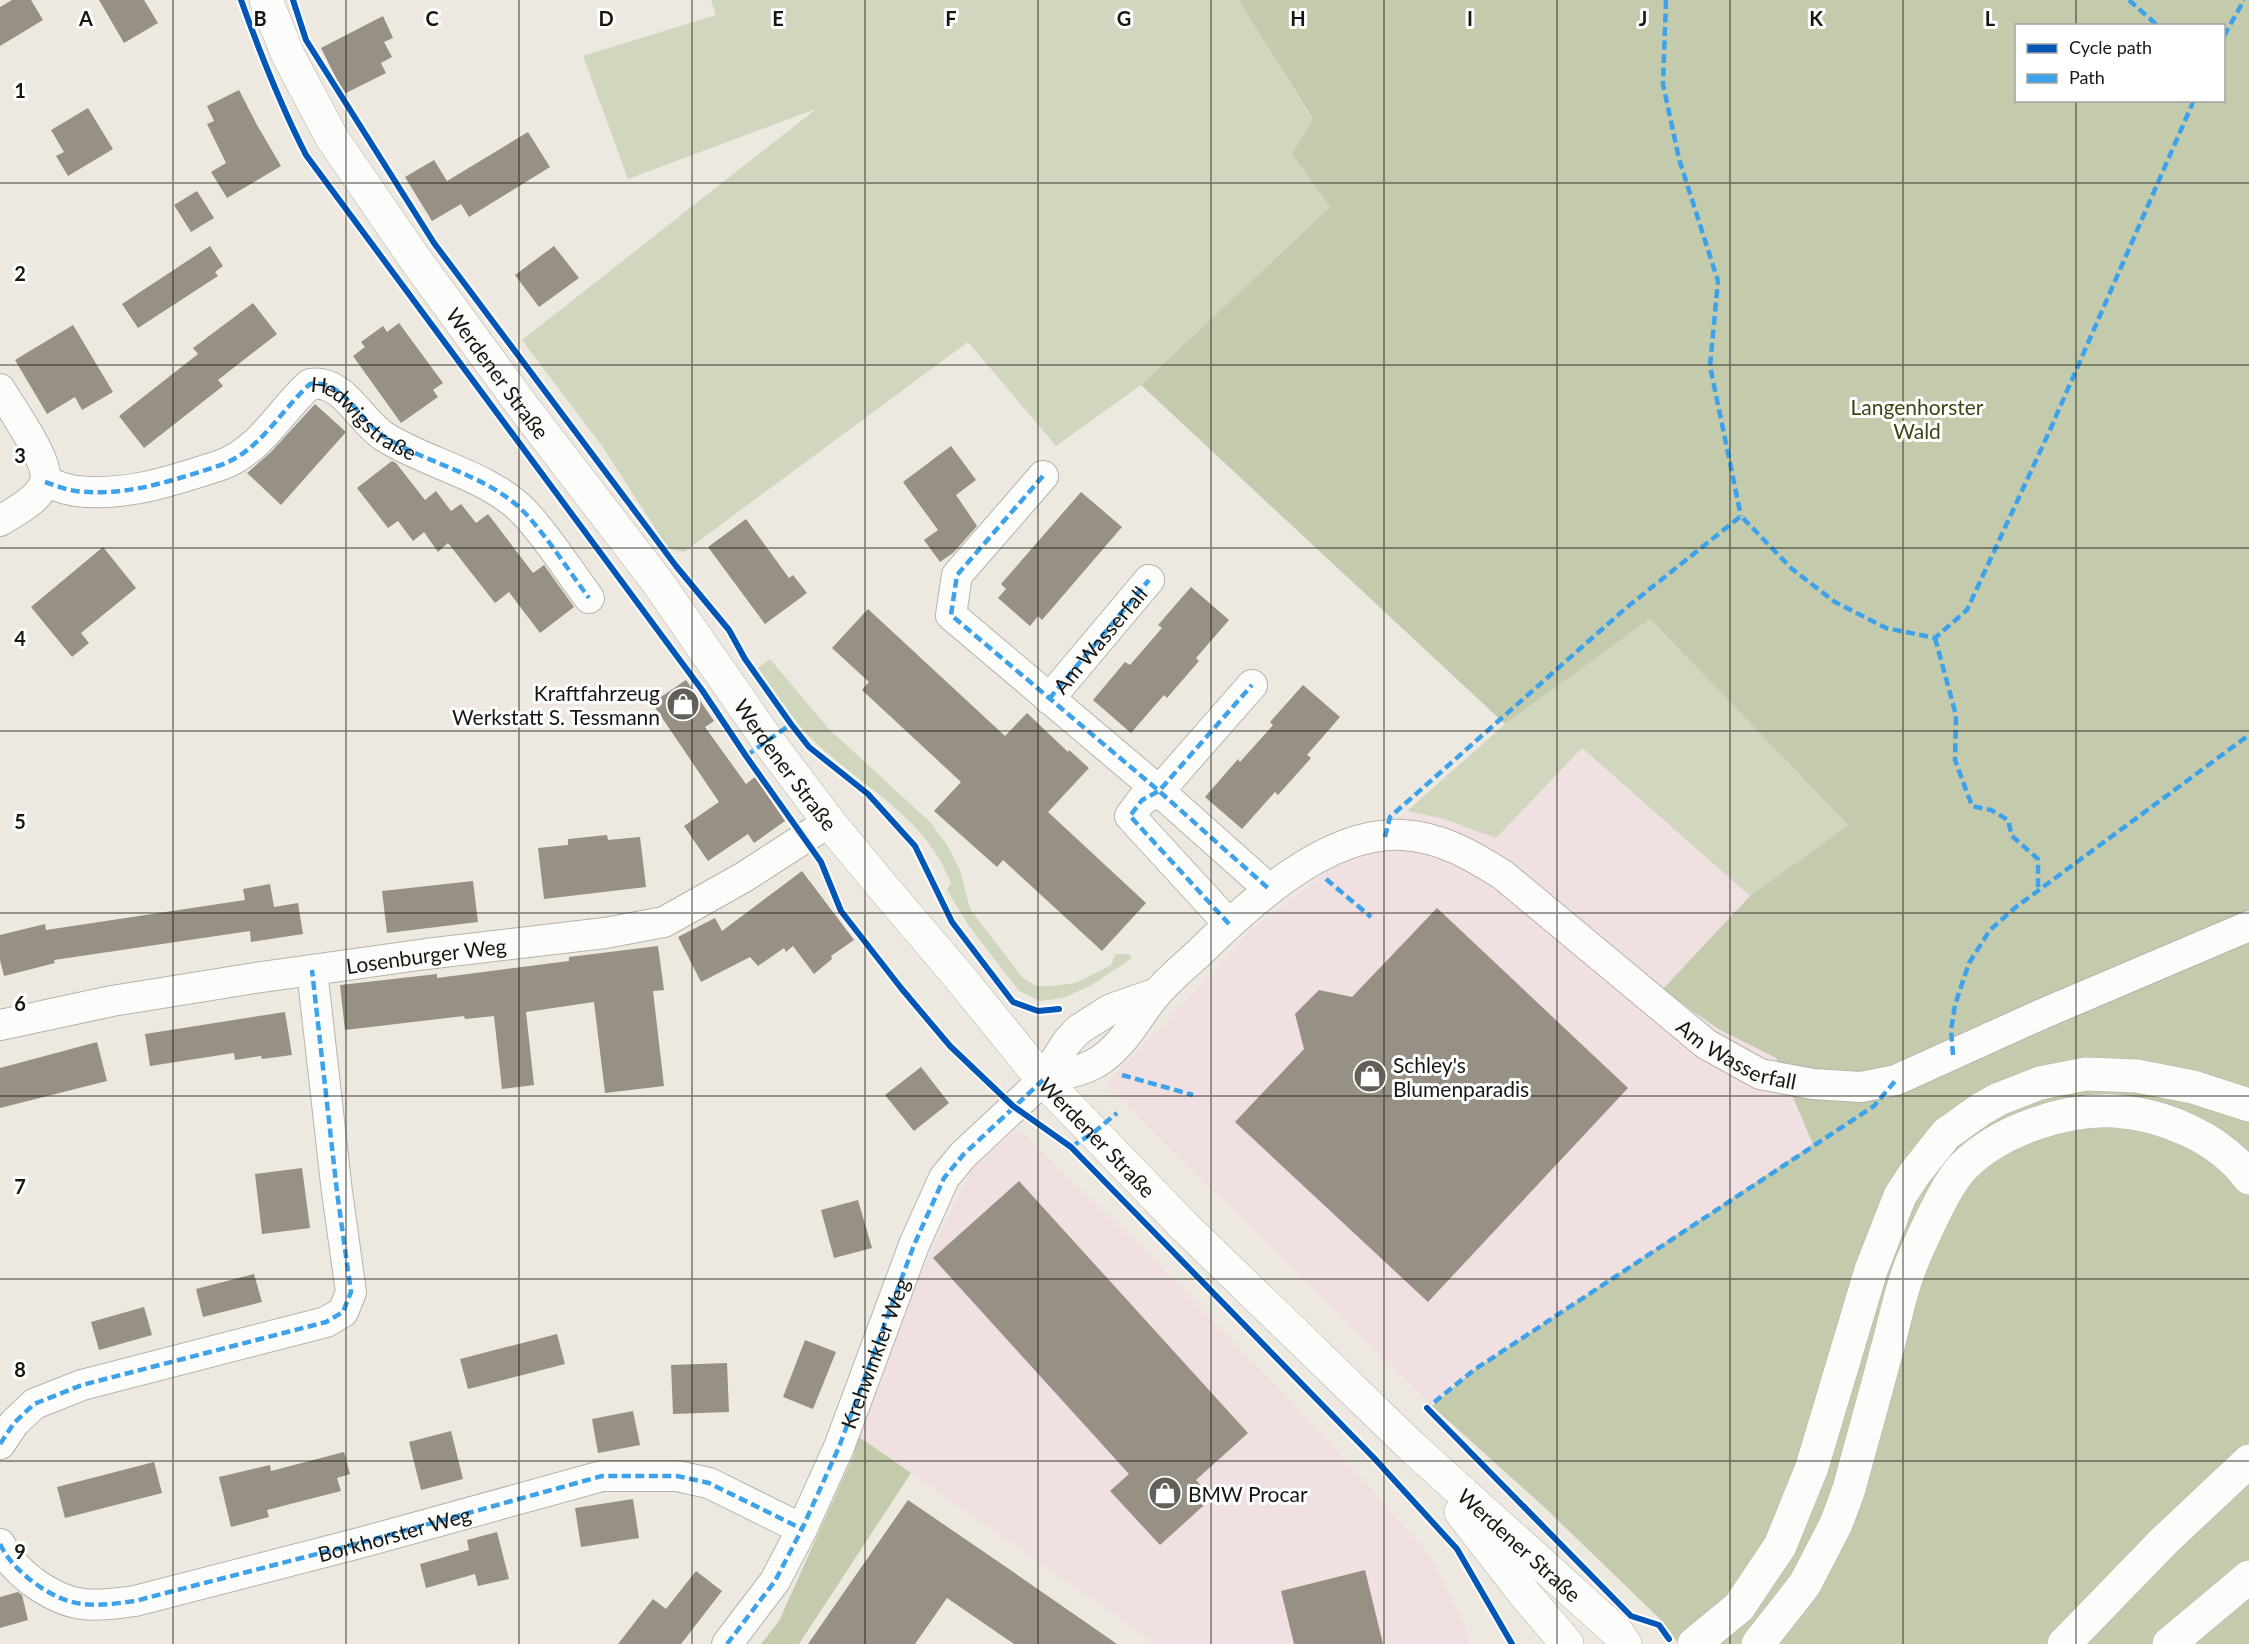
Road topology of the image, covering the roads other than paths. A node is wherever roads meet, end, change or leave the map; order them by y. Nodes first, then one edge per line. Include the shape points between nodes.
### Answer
1 (266, 0) edge
2 (0, 389) edge
3 (1043, 476) dead end
4 (45, 482) junction
5 (0, 521) edge
6 (1149, 580) dead end
7 (589, 598) dead end
8 (1252, 685) dead end
9 (1049, 699) junction
10 (1159, 791) junction
11 (829, 822) junction
12 (1269, 889) junction
13 (1228, 924) junction
14 (2249, 926) edge
15 (312, 970) junction
16 (0, 1025) edge
17 (1042, 1080) junction
18 (2249, 1104) edge
19 (2249, 1178) edge
20 (0, 1444) edge
21 (1411, 1446) junction
22 (2249, 1461) edge
23 (802, 1529) junction
24 (0, 1544) edge
25 (2249, 1577) edge
26 (1522, 1592) junction
27 (727, 1644) edge
28 (1535, 1644) edge
29 (1567, 1644) edge
30 (1625, 1644) edge
31 (1694, 1644) edge
32 (1758, 1644) edge
33 (2064, 1644) edge
34 (2169, 1644) edge

1 - 11 main road, Werdener Straße via 314,105 357,175
2 - 4 street via 41,458
3 - 9 street, Am Wasserfall via 957,575 951,615
4 - 5 street via 39,493
4 - 7 street, Hedwigstraße via 74,491 130,491 221,465 249,451 310,384 326,383 386,438 471,476 517,506
6 - 9 street, Am Wasserfall
8 - 10 street
9 - 10 street, Am Wasserfall
10 - 12 street, Am Wasserfall
10 - 13 street via 1142,800 1130,816
11 - 15 street, Losenburger Weg via 664,922
11 - 17 main road, Werdener Straße
12 - 13 street, Am Wasserfall
12 - 14 street, Am Wasserfall via 1314,859 1365,838 1403,835 1436,841 1503,875 1706,1044 1760,1074 1813,1084 1861,1087 1896,1080
13 - 17 street, Am Wasserfall via 1157,993 1128,1035 1102,1059
15 - 16 street, Losenburger Weg via 112,1001
15 - 20 street via 351,1292 343,1312 326,1322 82,1385 34,1404
17 - 21 main road, Werdener Straße via 1184,1226
17 - 23 street, Krehwinkler Weg via 944,1178 914,1245 839,1447
18 - 31 main road via 2148,1078 2086,1074 2040,1083 1999,1099 1946,1134 1900,1196 1871,1270 1812,1467 1780,1546 1739,1607
19 - 32 main road via 2216,1147 2185,1130 2127,1112 2075,1112 2030,1125 1964,1166 1944,1195 1909,1271 1836,1524 1805,1584
21 - 26 main road, Werdener Straße
21 - 30 main road, Werdener Straße via 1616,1631
22 - 33 main road
23 - 24 street, Borkhorster Weg via 709,1483 677,1476 602,1476 367,1541 107,1605 61,1600 22,1574
23 - 27 street, Krehwinkler Weg via 775,1581
25 - 34 main road
26 - 28 main road
26 - 29 main road, Werdener Straße

